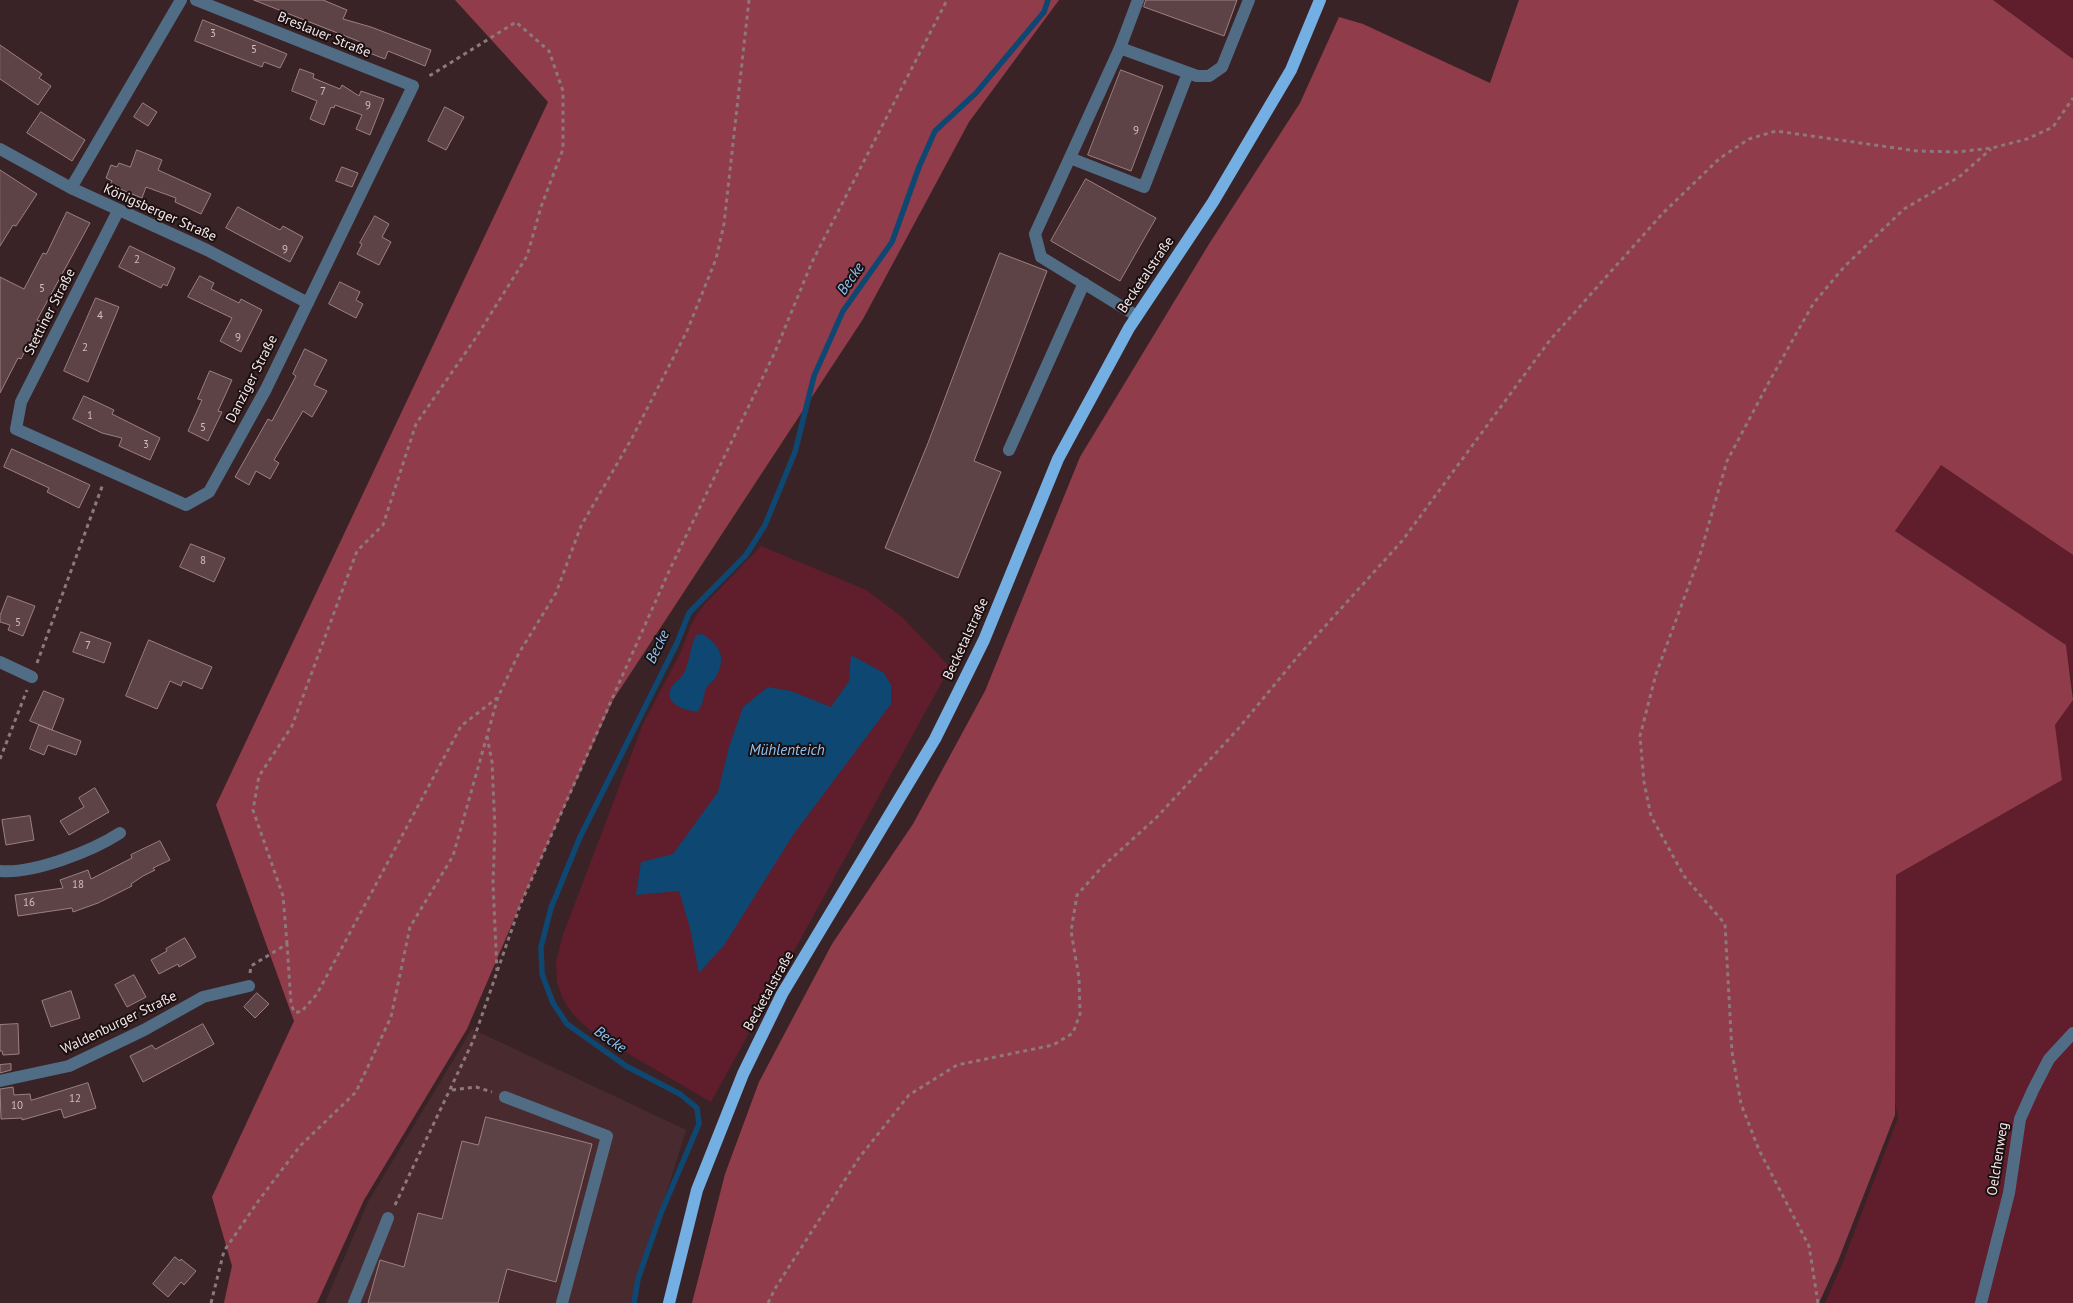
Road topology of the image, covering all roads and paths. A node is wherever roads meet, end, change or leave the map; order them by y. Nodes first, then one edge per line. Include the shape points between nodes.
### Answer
1 (181, 0) edge
2 (196, 0) edge
3 (749, 0) edge
4 (947, 0) edge
5 (1138, 0) edge
6 (1249, 0) edge
7 (1320, 0) edge
8 (1120, 48) junction
9 (1188, 73) junction
10 (413, 86) junction
11 (2073, 98) edge
12 (1992, 148) junction
13 (0, 149) edge
14 (1070, 158) junction
15 (71, 188) junction
16 (118, 211) junction
17 (1084, 284) junction
18 (308, 303) junction
19 (1137, 316) junction
20 (16, 429) joint
21 (1009, 450) dead end
22 (108, 472) junction
23 (0, 662) edge
24 (32, 677) junction
25 (498, 697) junction
26 (487, 735) junction
27 (0, 759) edge
28 (120, 833) dead end
29 (0, 871) edge
30 (287, 944) junction
31 (497, 974) junction
32 (249, 986) joint
33 (2073, 1033) edge
34 (0, 1081) edge
35 (451, 1090) junction
36 (505, 1097) joint
37 (388, 1218) joint
38 (211, 1303) edge
39 (354, 1303) edge
40 (562, 1303) edge
41 (669, 1303) edge
42 (768, 1303) edge
43 (1818, 1303) edge
44 (1981, 1303) edge

1 - 15 street
2 - 10 street, Breslauer Straße
3 - 25 path via 724,224 716,259 687,331 632,438 581,526 556,593 519,653
4 - 31 path via 812,262 775,352 670,569 521,903
5 - 8 street
6 - 9 street via 1222,67 1209,76
7 - 19 main road, Becketalstraße via 1291,70 1213,202
8 - 9 street
8 - 14 street
9 - 14 street via 1144,187
10 - 18 street, Danziger Straße
10 - 30 path via 516,22 549,51 563,91 564,149 541,207 528,256 416,424 383,524 357,551 292,726 259,776 253,810 282,896
11 - 12 path via 2053,127 2027,139
12 - 42 path via 1957,152 1917,151 1776,131 1749,139 1720,158 1663,213 1550,340 1402,541 1299,655 1238,730 1078,895 1071,931 1079,978 1080,1014 1073,1033 1053,1045 957,1065 909,1095 859,1158
12 - 43 path via 1959,176 1904,209 1844,267 1813,304 1727,461 1699,558 1656,674 1640,736 1651,816 1684,876 1725,924 1732,1052 1741,1104 1759,1150 1809,1246
13 - 15 street, Königsberger Straße
14 - 17 street via 1035,234 1042,257
15 - 16 street, Königsberger Straße
16 - 18 street, Königsberger Straße via 207,250
16 - 20 street, Stettiner Straße via 21,402
17 - 19 street
17 - 21 street
18 - 22 street, Danziger Straße via 266,389 209,492 186,505
19 - 41 main road, Becketalstraße via 1058,459 984,640 935,738 782,994 743,1074 698,1190
20 - 22 street, Danziger Straße
22 - 24 path
23 - 24 street
24 - 27 path
25 - 26 path
25 - 30 path via 461,726 317,994 301,1012 294,1012 291,1003
26 - 31 path via 492,762 495,829 493,883
26 - 38 path via 453,856 410,927 391,1017 356,1092 300,1146 259,1200 224,1252
28 - 29 street via 101,846 59,861 10,872
30 - 32 path via 251,966
31 - 35 path
32 - 34 street, Waldenburger Straße via 203,997 69,1066
33 - 44 street, Oelchenweg via 2050,1059 2020,1119 2009,1193
35 - 36 path via 477,1087
35 - 37 path
36 - 40 street via 607,1136
37 - 39 street

